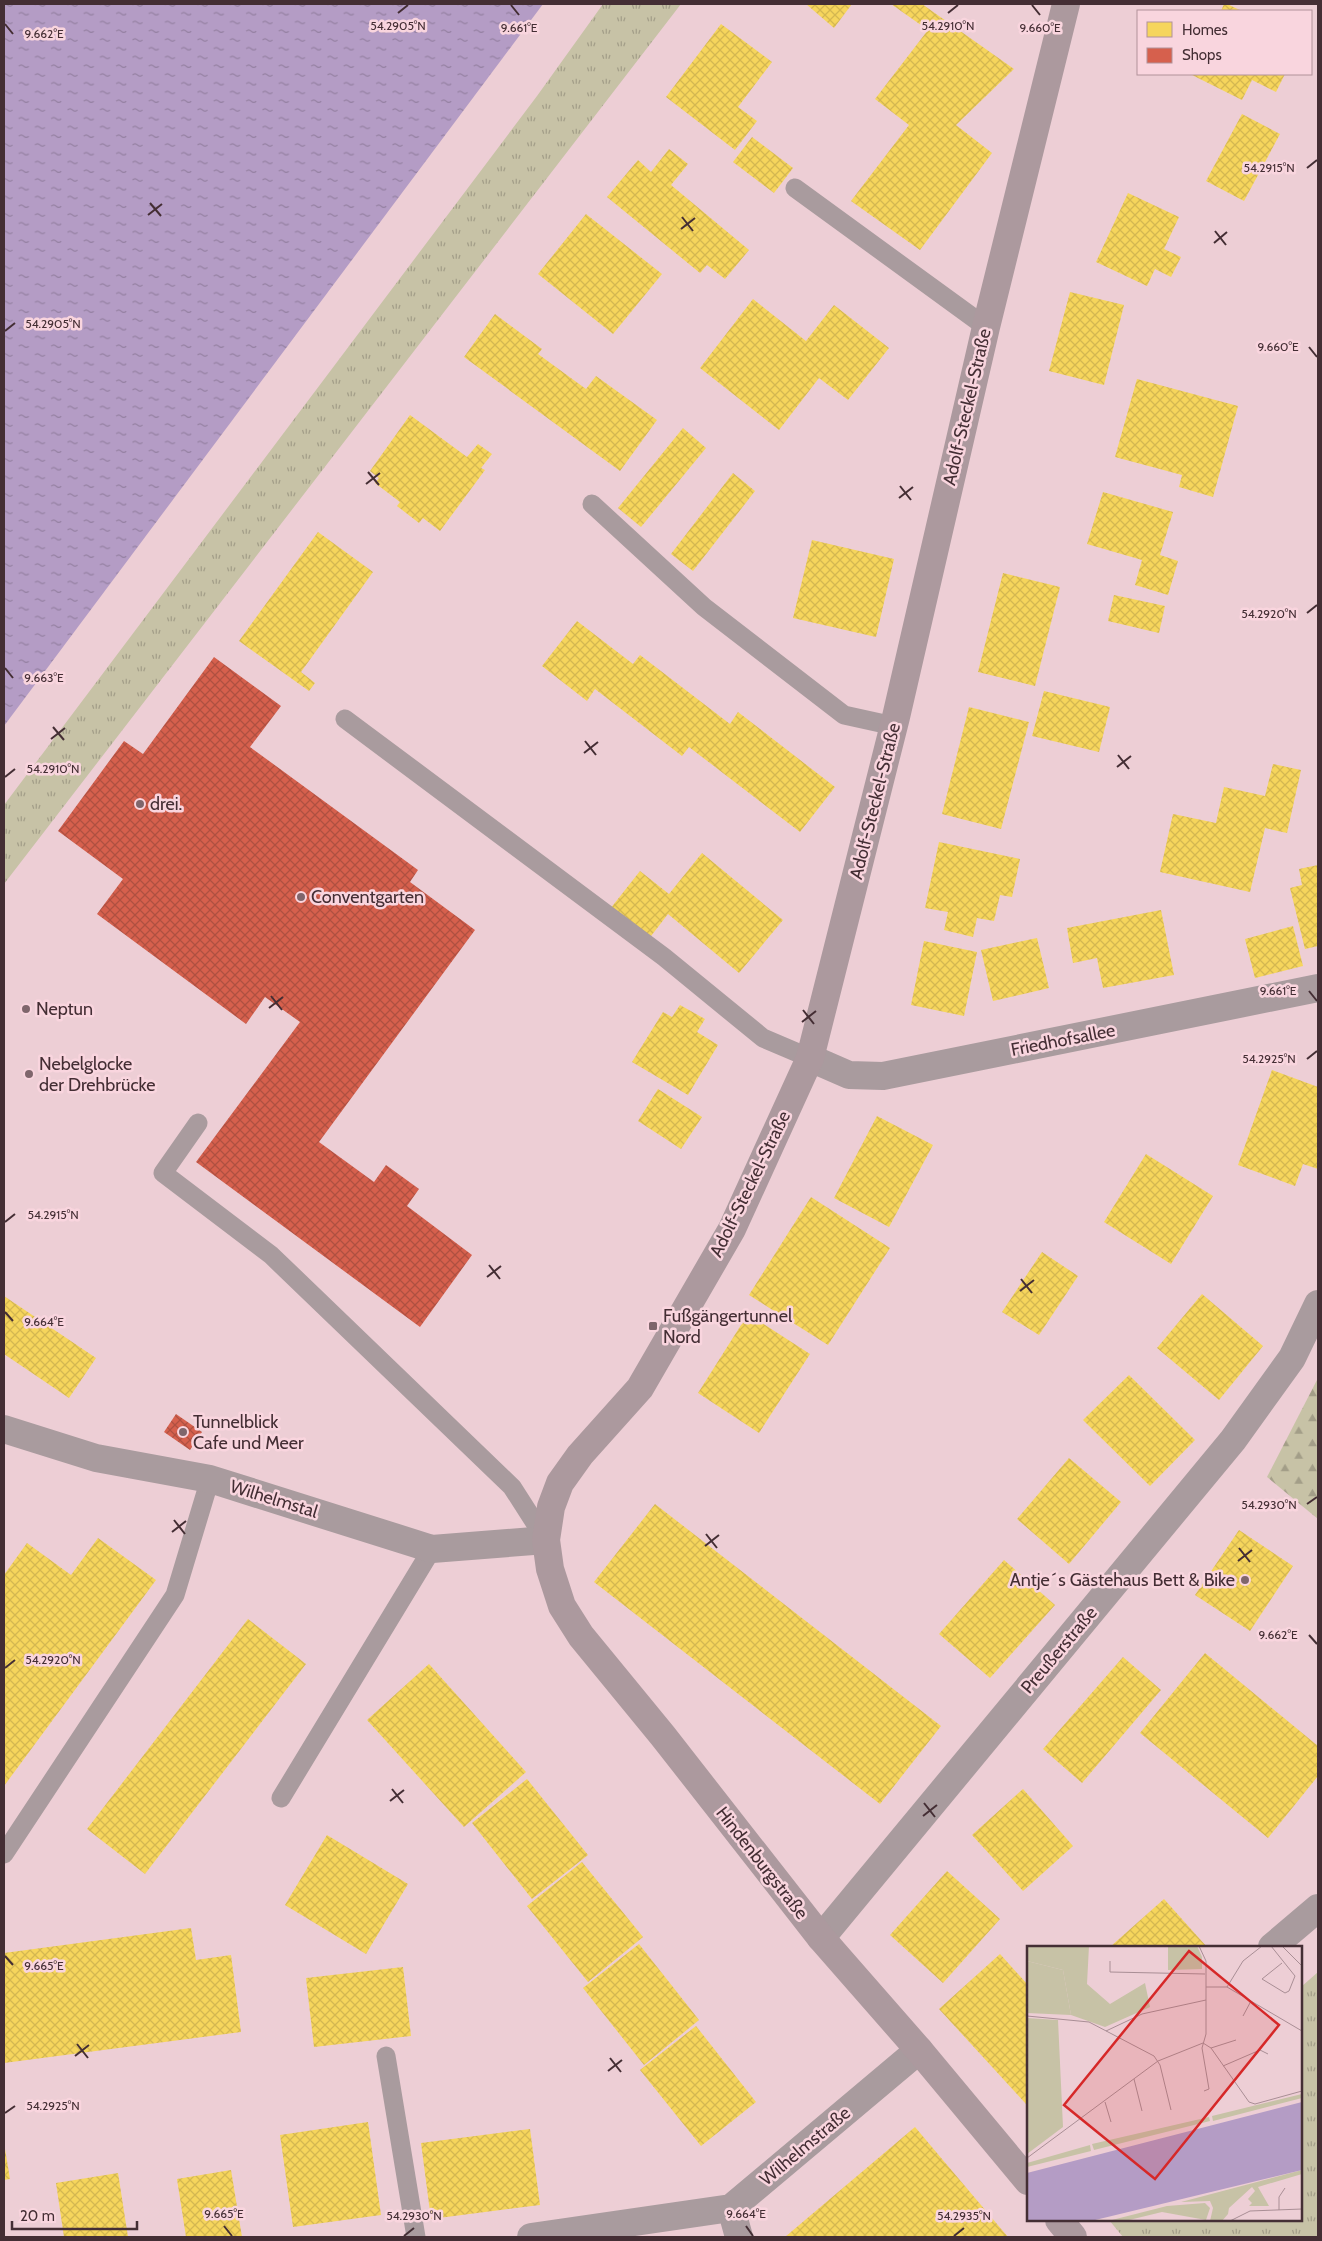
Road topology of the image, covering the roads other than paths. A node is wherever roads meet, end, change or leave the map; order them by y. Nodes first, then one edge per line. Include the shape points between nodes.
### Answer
1 (1066, 4) edge
2 (795, 188) dead end
3 (986, 328) junction
4 (592, 504) dead end
5 (345, 719) dead end
6 (894, 726) junction
7 (1318, 988) edge
8 (810, 1058) junction
9 (198, 1123) dead end
10 (1318, 1304) edge
11 (4, 1429) edge
12 (210, 1479) junction
13 (546, 1540) junction
14 (432, 1549) junction
15 (281, 1798) dead end
16 (4, 1854) edge
17 (1318, 1908) edge
18 (821, 1938) junction
19 (1273, 1946) edge
20 (919, 2050) junction
21 (386, 2056) dead end
22 (1024, 2167) edge
23 (731, 2208) junction
24 (1060, 2221) edge
25 (416, 2237) edge
26 (531, 2237) edge
27 (739, 2237) edge
28 (1073, 2237) edge

1 - 3 street, Adolf-Steckel-Straße
2 - 3 lane
3 - 6 street, Adolf-Steckel-Straße
4 - 6 lane via 704,607 844,715
5 - 8 lane via 664,957 763,1038
6 - 8 street, Adolf-Steckel-Straße
7 - 8 street, Friedhofsallee via 883,1076 849,1075
8 - 13 street, Adolf-Steckel-Straße via 732,1229 640,1388 580,1455 560,1483 551,1507
9 - 13 lane via 164,1173 271,1255 512,1488
10 - 18 street, Preußerstraße via 1292,1358 1233,1440
11 - 12 street, Wilhelmstal via 96,1458
12 - 14 street, Wilhelmstal
12 - 16 lane via 175,1595
13 - 14 street, Wilhelmstal
13 - 18 street, Hindenburgstraße via 550,1569 562,1606 581,1636
14 - 15 lane
17 - 19 street
18 - 20 street, Hindenburgstraße
20 - 22 street, Hindenburgstraße
20 - 23 street, Wilhelmstraße
21 - 25 lane
23 - 26 street
23 - 27 street
24 - 28 street

